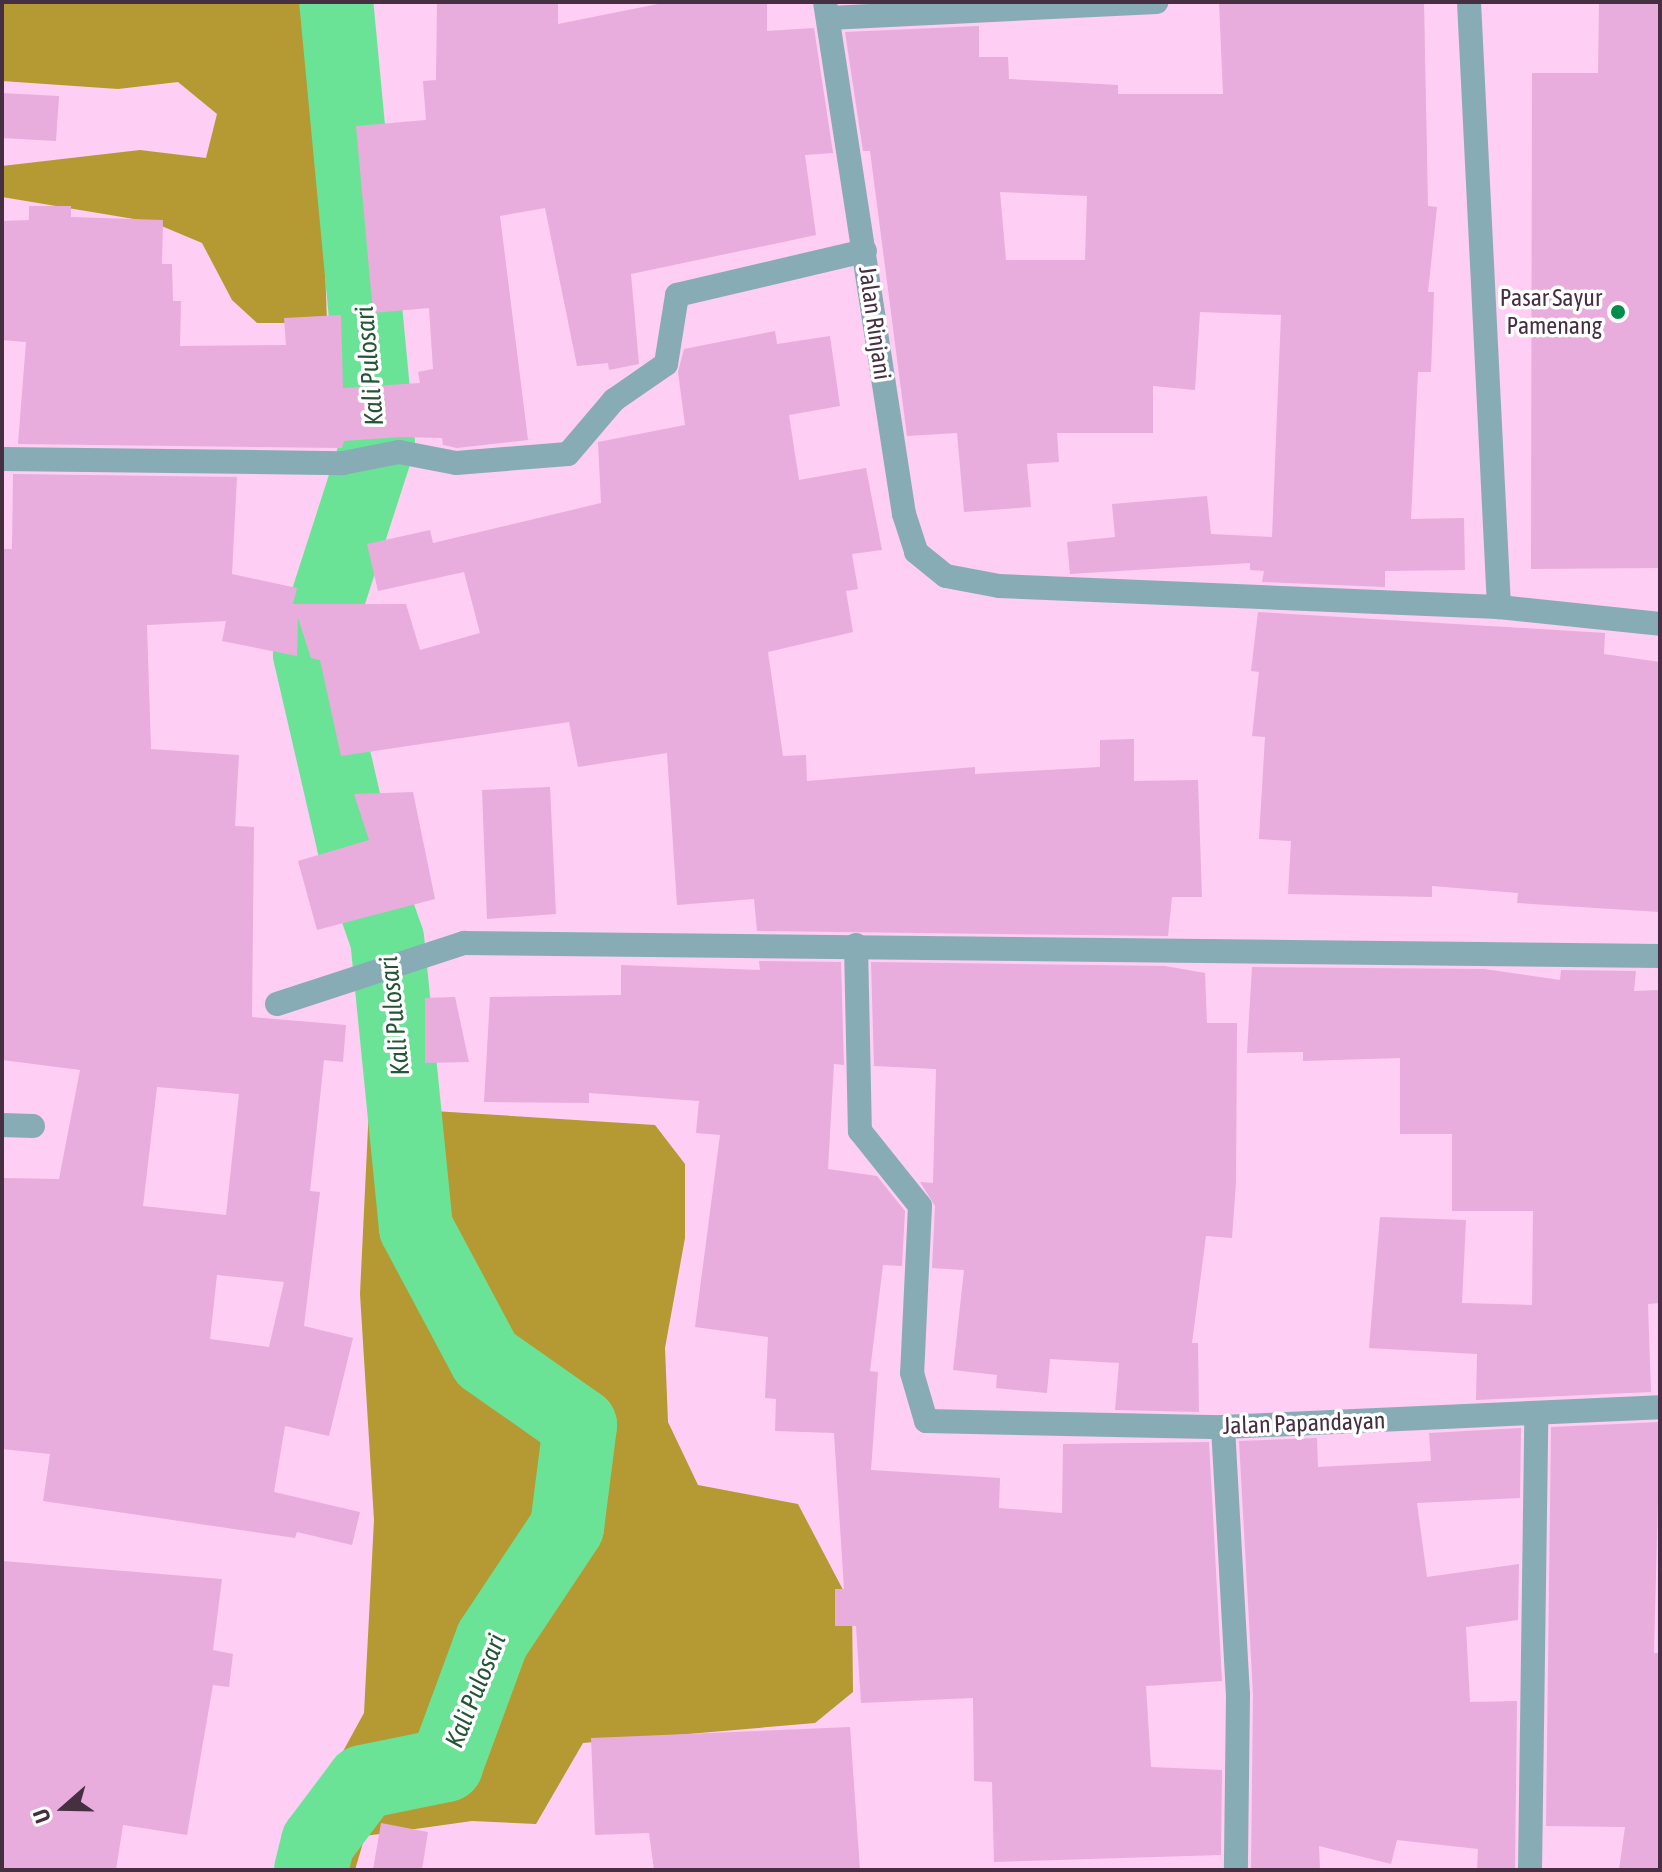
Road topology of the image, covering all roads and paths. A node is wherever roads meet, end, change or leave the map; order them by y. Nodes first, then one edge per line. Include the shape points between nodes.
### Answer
1 (1157, 2) edge
2 (1469, 2) edge
3 (827, 10) edge
4 (865, 251) junction
5 (2, 459) edge
6 (1499, 607) junction
7 (1660, 624) edge
8 (856, 945) junction
9 (1660, 956) edge
10 (277, 1004) dead end
11 (2, 1125) edge
12 (33, 1126) dead end
13 (1660, 1407) edge
14 (1536, 1414) junction
15 (1223, 1427) junction
16 (1236, 1870) edge
17 (1530, 1870) edge

1 - 3 street
2 - 6 street
3 - 4 street, Jalan Rinjani
4 - 5 street via 677,295 666,364 614,400 568,454 456,463 384,452 343,463
4 - 6 street, Jalan Rinjani via 904,514 916,552 946,576 999,586
6 - 7 street, Jalan Rinjani
8 - 9 street
8 - 10 street via 464,943 432,948 369,980
8 - 15 street, Jalan Papandayan via 860,1131 920,1206 912,1373 919,1412 947,1427
11 - 12 street
13 - 14 street, Jalan Papandayan
14 - 15 street, Jalan Papandayan
14 - 17 street
15 - 16 street via 1238,1695

